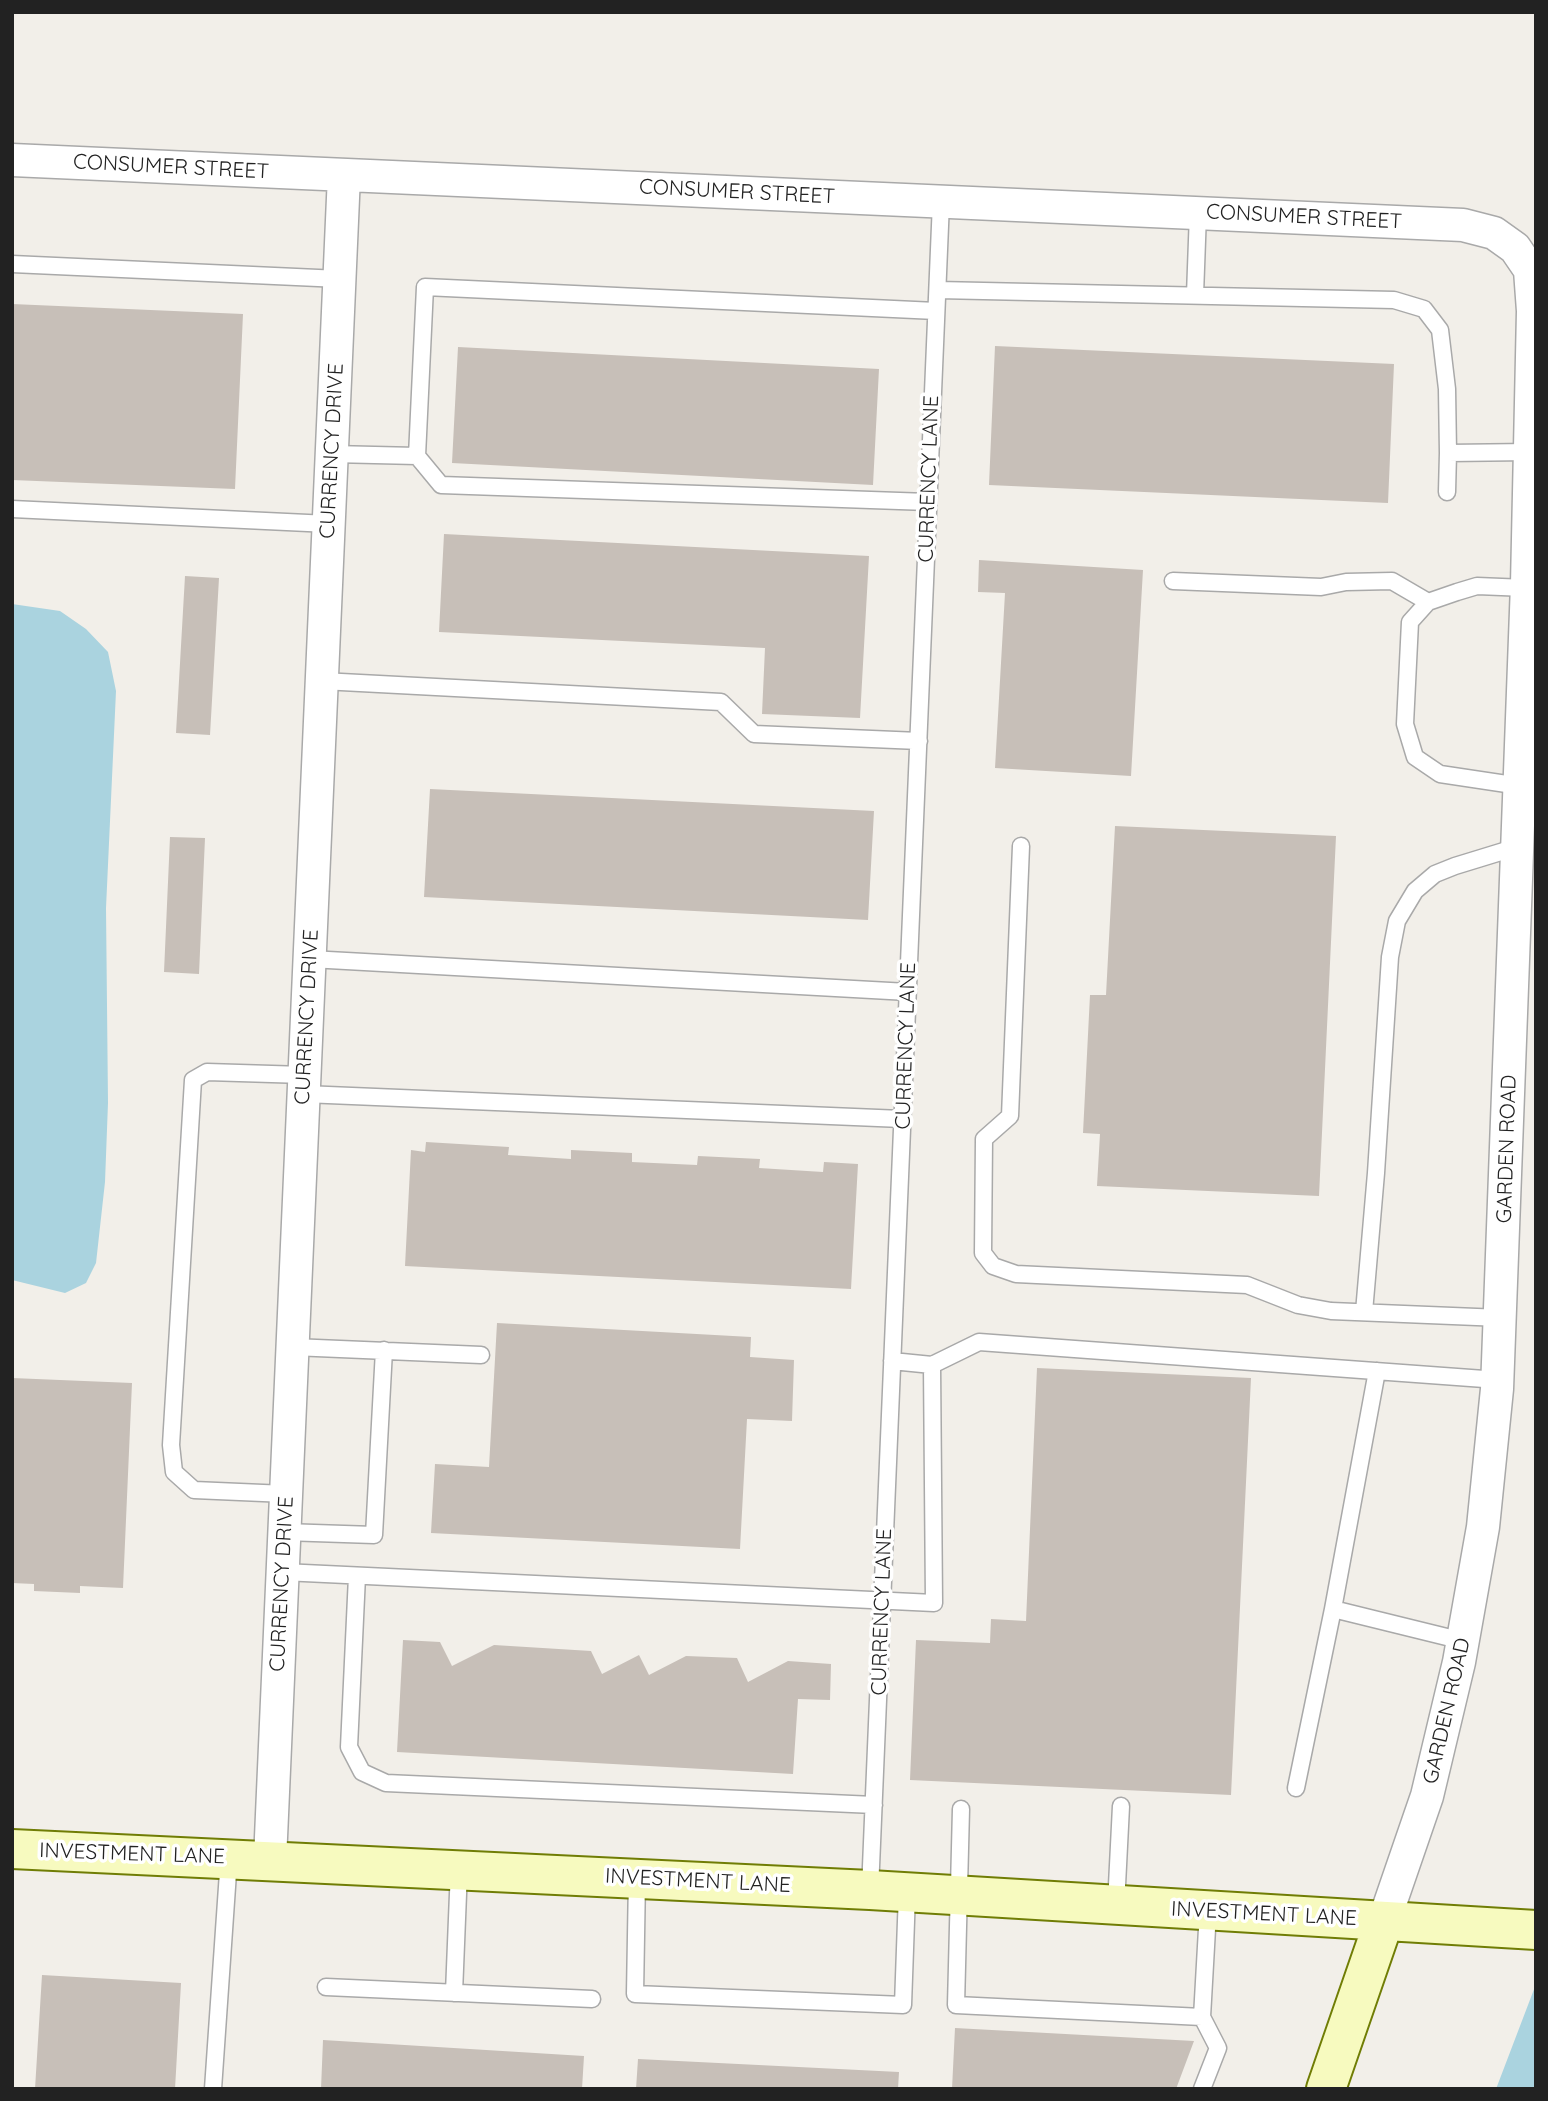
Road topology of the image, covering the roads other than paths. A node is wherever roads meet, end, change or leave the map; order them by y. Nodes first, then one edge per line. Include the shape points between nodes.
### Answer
1 (12, 160) edge
2 (344, 175) junction
3 (941, 202) junction
4 (1198, 213) junction
5 (1463, 225) joint
6 (12, 264) edge
7 (340, 278) junction
8 (938, 290) junction
9 (1195, 295) junction
10 (936, 311) junction
11 (1534, 399) edge
12 (1530, 452) junction
13 (332, 453) junction
14 (1448, 453) junction
15 (417, 456) junction
16 (1447, 492) dead end
17 (928, 502) junction
18 (12, 509) edge
19 (329, 524) junction
20 (1173, 581) dead end
21 (1526, 587) junction
22 (1428, 603) junction
23 (322, 681) junction
24 (919, 741) junction
25 (1520, 786) junction
26 (1021, 846) dead end
27 (1517, 847) junction
28 (310, 959) junction
29 (908, 992) junction
30 (304, 1085) junction
31 (902, 1119) junction
32 (1364, 1312) junction
33 (1501, 1318) junction
34 (293, 1346) junction
35 (384, 1350) junction
36 (481, 1355) dead end
37 (892, 1362) junction
38 (932, 1364) junction
39 (1377, 1371) junction
40 (1498, 1380) junction
41 (286, 1494) junction
42 (284, 1532) junction
43 (283, 1572) junction
44 (357, 1576) junction
45 (883, 1602) junction
46 (1333, 1609) junction
47 (1463, 1641) junction
48 (1296, 1788) dead end
49 (874, 1805) junction
50 (1121, 1806) dead end
51 (961, 1809) dead end
52 (12, 1849) edge
53 (229, 1858) junction
54 (270, 1860) junction
55 (459, 1869) junction
56 (637, 1878) junction
57 (889, 1891) junction
58 (958, 1896) junction
59 (1116, 1905) junction
60 (1208, 1911) junction
61 (1384, 1921) junction
62 (1531, 1930) edge
63 (326, 1987) dead end
64 (454, 1993) junction
65 (592, 1999) dead end
66 (1202, 2017) junction
67 (213, 2089) edge
68 (1202, 2089) edge
69 (1326, 2089) edge

1 - 2 street, CONSUMER STREET
2 - 3 street, CONSUMER STREET
2 - 7 street, CURRENCY DRIVE
3 - 4 street, CONSUMER STREET
3 - 8 lane, CURRENCY LANE
4 - 5 street, CONSUMER STREET
4 - 9 lane
5 - 11 street, GARDEN ROAD via 1494,233 1515,248 1530,270
6 - 7 lane
7 - 13 street, CURRENCY DRIVE
8 - 9 lane
8 - 10 lane, CURRENCY LANE
9 - 14 lane via 1394,300 1424,309 1440,330
10 - 15 lane via 425,287
10 - 17 lane, CURRENCY LANE
11 - 12 street, GARDEN ROAD
12 - 14 lane
12 - 21 street, GARDEN ROAD
13 - 15 lane
13 - 19 street, CURRENCY DRIVE
14 - 16 lane
15 - 17 lane via 441,485
17 - 24 lane, CURRENCY LANE
18 - 19 lane
19 - 23 street, CURRENCY DRIVE
20 - 22 lane via 1321,587 1392,581
21 - 22 lane via 1477,586
21 - 25 street, GARDEN ROAD
22 - 25 lane via 1410,622 1405,724 1415,757 1440,774
23 - 24 lane via 721,702 754,734
23 - 28 street, CURRENCY DRIVE
24 - 29 lane, CURRENCY LANE
25 - 27 street, GARDEN ROAD
26 - 32 lane via 1010,1116 984,1139 983,1254 993,1266 1016,1274 1247,1285 1298,1305
27 - 32 lane via 1435,874 1415,891 1397,921 1390,957
27 - 33 street, GARDEN ROAD
28 - 29 lane
28 - 30 street, CURRENCY DRIVE
29 - 31 lane, CURRENCY LANE
30 - 31 lane
30 - 34 street, CURRENCY DRIVE
30 - 41 lane via 207,1072 193,1080 171,1445 174,1472 194,1490
31 - 37 lane, CURRENCY LANE
32 - 33 lane
33 - 40 street, GARDEN ROAD
34 - 35 lane
34 - 41 street, CURRENCY DRIVE
35 - 36 lane
35 - 42 lane via 374,1535
37 - 38 lane
37 - 45 lane, CURRENCY LANE
38 - 39 lane via 979,1342
38 - 45 lane via 934,1603
39 - 40 lane
39 - 46 lane
40 - 47 street, GARDEN ROAD via 1483,1527
41 - 42 street, CURRENCY DRIVE
42 - 43 street, CURRENCY DRIVE
43 - 44 lane
43 - 54 street, CURRENCY DRIVE
44 - 45 lane
44 - 49 lane via 349,1747 362,1772 386,1783
45 - 49 lane, CURRENCY LANE
46 - 47 lane
46 - 48 lane
47 - 61 street, GARDEN ROAD via 1427,1796
49 - 57 lane, CURRENCY LANE
50 - 59 lane
51 - 58 lane
52 - 53 street, INVESTMENT LANE
53 - 54 street, INVESTMENT LANE
53 - 67 lane
54 - 55 street, INVESTMENT LANE
55 - 56 street, INVESTMENT LANE
55 - 64 lane
56 - 57 street, INVESTMENT LANE
56 - 57 lane, CURRENCY LANE via 635,1994 903,2005
57 - 58 street, INVESTMENT LANE
58 - 59 street, INVESTMENT LANE
58 - 66 lane via 956,2005
59 - 60 street, INVESTMENT LANE
60 - 61 street, INVESTMENT LANE
60 - 66 lane
61 - 62 street, INVESTMENT LANE
61 - 69 street, GARDEN ROAD
63 - 64 lane
64 - 65 lane
66 - 68 lane via 1218,2048

